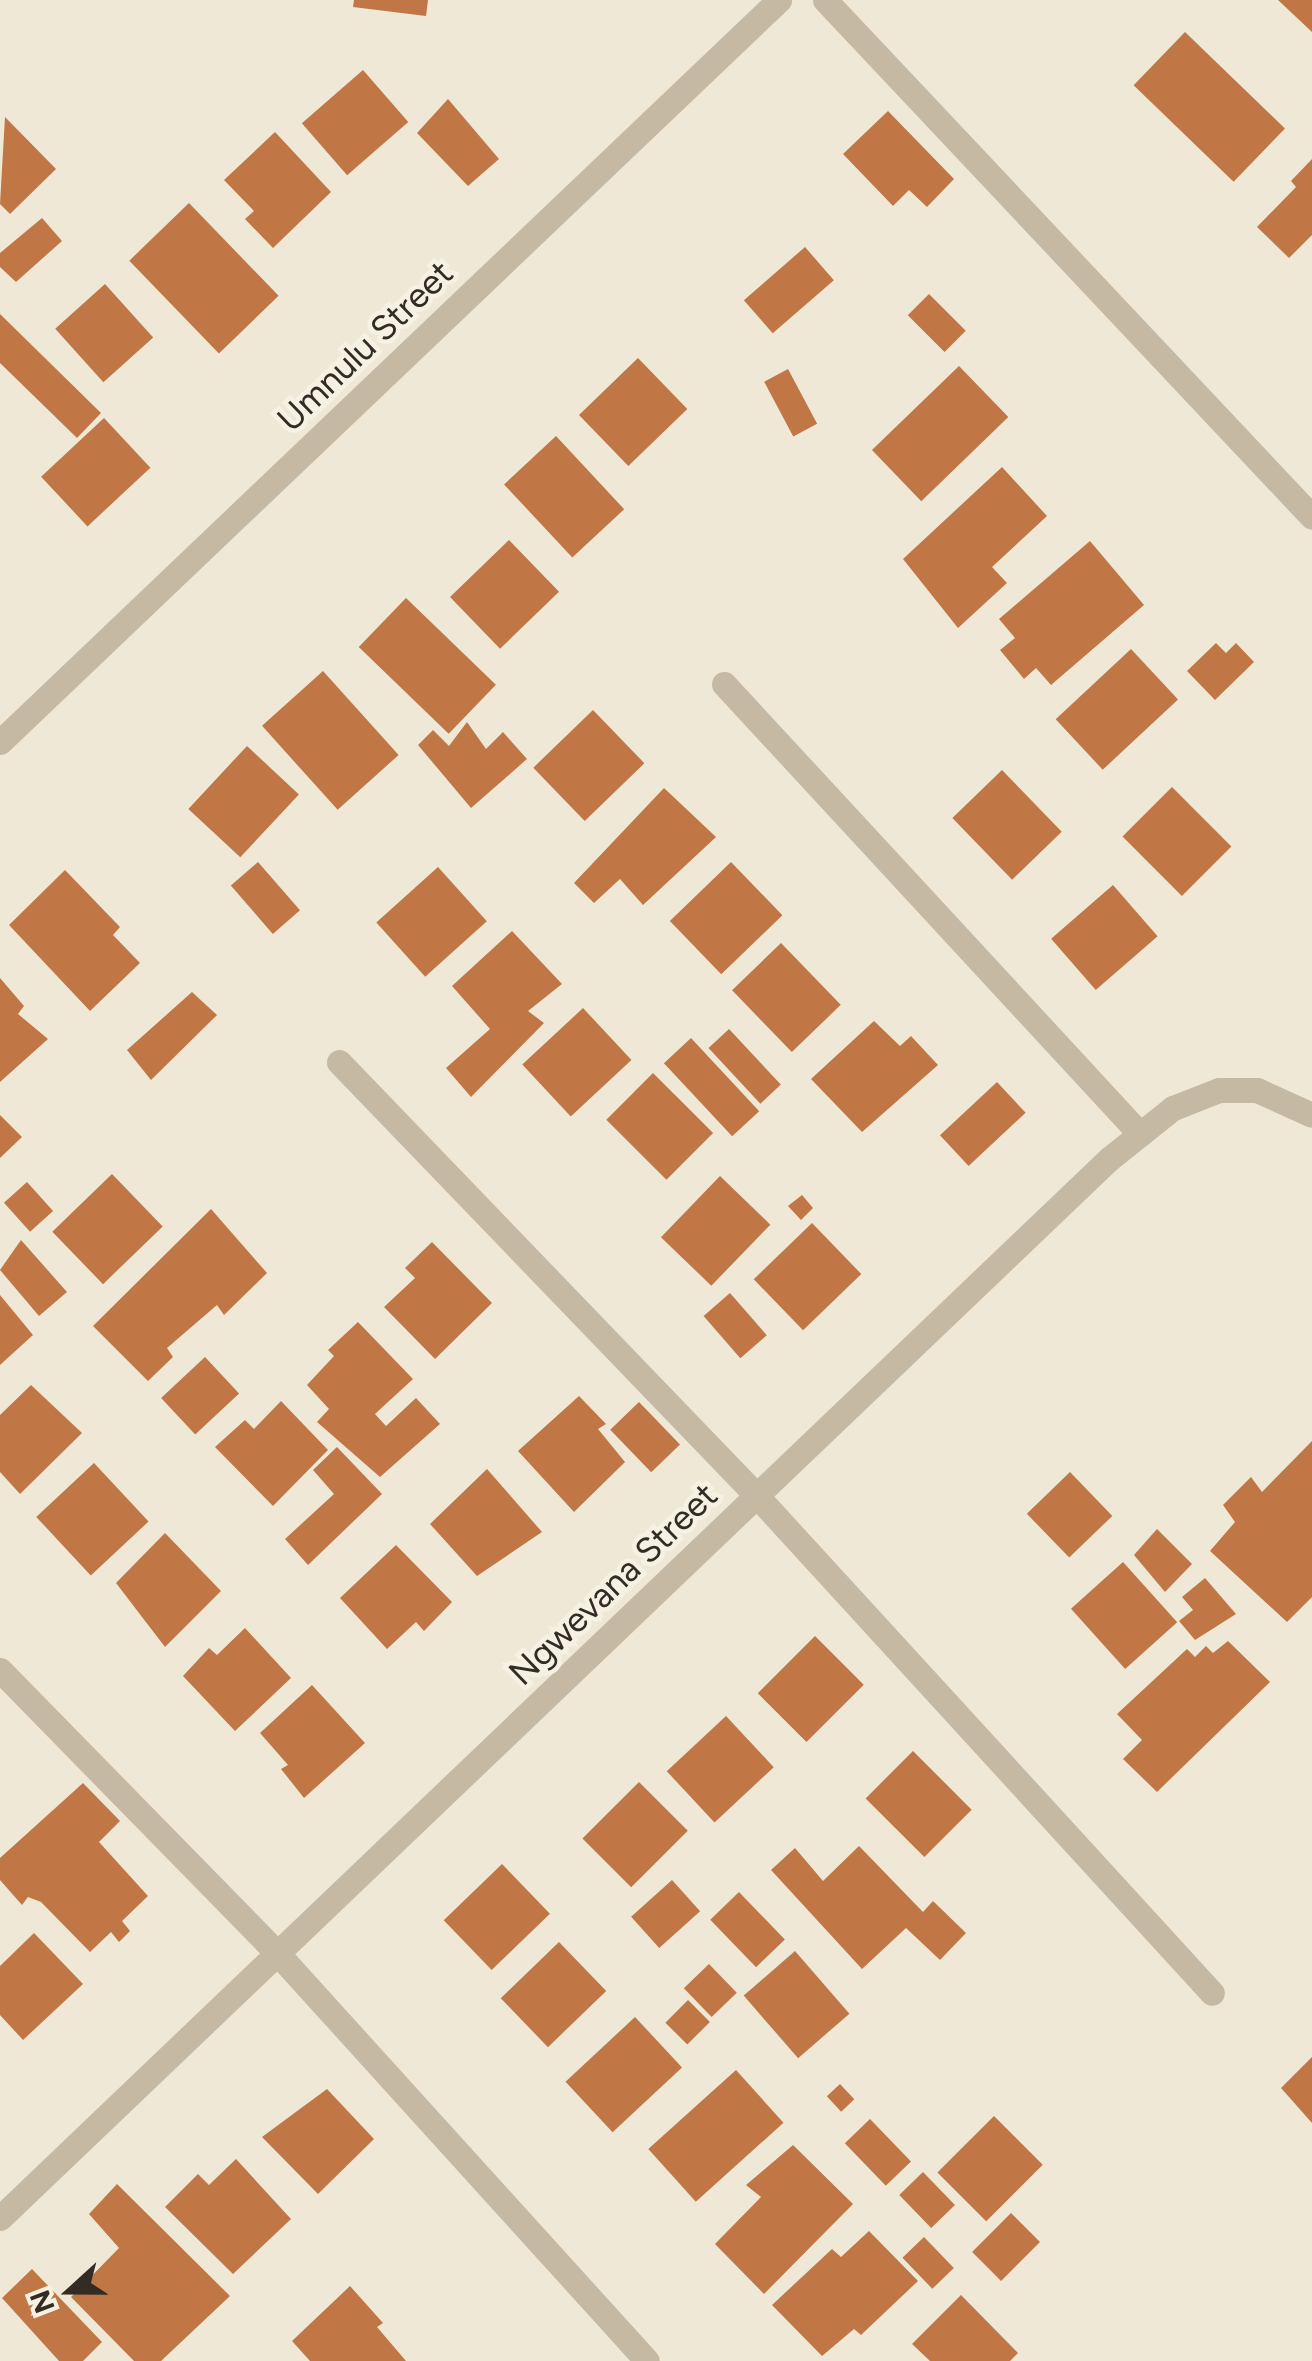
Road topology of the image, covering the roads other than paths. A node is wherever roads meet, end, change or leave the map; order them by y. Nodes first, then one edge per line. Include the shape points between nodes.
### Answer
1 (779, 0) edge
2 (825, 0) edge
3 (1312, 518) edge
4 (724, 684) dead end
5 (0, 742) edge
6 (339, 1062) dead end
7 (1312, 1115) edge
8 (1140, 1134) junction
9 (756, 1496) junction
10 (0, 1670) edge
11 (278, 1954) junction
12 (1212, 1993) dead end
13 (0, 2218) edge
14 (648, 2361) edge

1 - 5 street, Umnulu Street
2 - 3 street
4 - 8 street
6 - 9 street
7 - 8 street, Ngwevana Street via 1257,1090 1219,1090 1172,1108
8 - 9 street, Ngwevana Street
9 - 11 street, Ngwevana Street
9 - 12 street
10 - 11 street
11 - 13 street, Ngwevana Street
11 - 14 street

